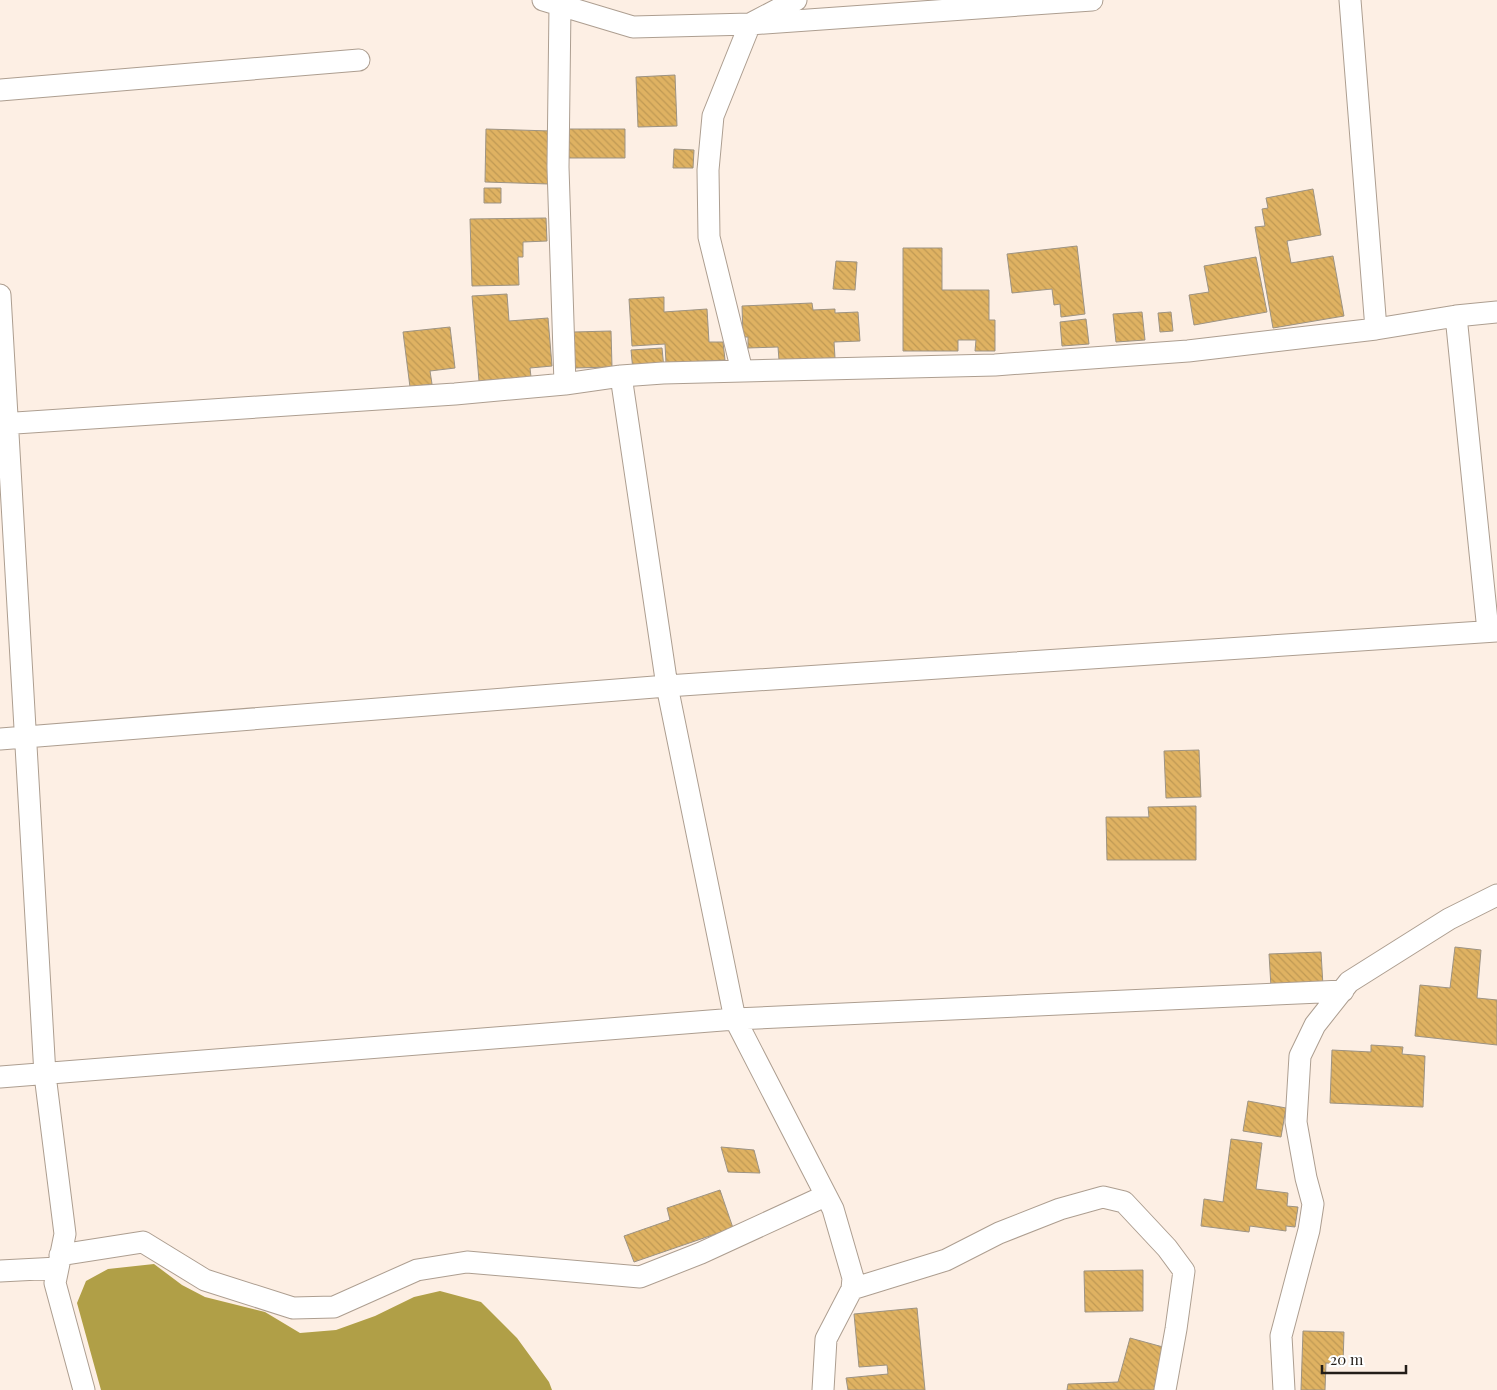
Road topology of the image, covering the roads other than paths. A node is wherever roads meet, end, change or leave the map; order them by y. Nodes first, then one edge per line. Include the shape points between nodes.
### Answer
1 (796, 0) edge
2 (1092, 0) edge
3 (1350, 0) edge
4 (551, 3) edge
5 (750, 24) junction
6 (359, 60) dead end
7 (0, 90) edge
8 (0, 295) edge
9 (1497, 312) edge
10 (1456, 316) junction
11 (1376, 328) junction
12 (742, 371) junction
13 (621, 376) junction
14 (565, 384) junction
15 (4, 424) edge
16 (1492, 631) edge
17 (667, 686) junction
18 (26, 737) junction
19 (0, 739) edge
20 (1497, 895) edge
21 (1343, 991) junction
22 (735, 1020) junction
23 (46, 1075) junction
24 (0, 1077) edge
25 (825, 1196) junction
26 (59, 1262) junction
27 (0, 1271) edge
28 (852, 1289) junction
29 (84, 1390) edge
30 (823, 1390) edge
31 (1165, 1390) edge
32 (1284, 1390) edge

1 - 5 street
2 - 5 street
3 - 11 street
4 - 5 street via 633,27
4 - 14 street
5 - 12 street via 713,116 708,170 709,237
6 - 7 street
8 - 15 street
9 - 10 street
10 - 11 street
10 - 16 street
11 - 12 street via 1188,351 995,365
12 - 13 street
13 - 14 street
13 - 17 street
14 - 15 street
15 - 18 street
16 - 17 street
17 - 18 street
17 - 22 street
18 - 19 street
18 - 23 street
20 - 21 street via 1449,919 1349,982
21 - 22 street
21 - 32 street via 1315,1025 1300,1056 1296,1122 1313,1204 1281,1336
22 - 23 street
22 - 25 street
23 - 24 street
23 - 26 street via 65,1234
25 - 26 street via 640,1277 466,1262 417,1270 334,1307 293,1308 205,1280 143,1242
25 - 28 street via 833,1209 853,1278
26 - 27 street
26 - 29 street via 55,1283
28 - 30 street via 826,1339
28 - 31 street via 946,1260 999,1233 1060,1209 1103,1197 1124,1202 1184,1271

